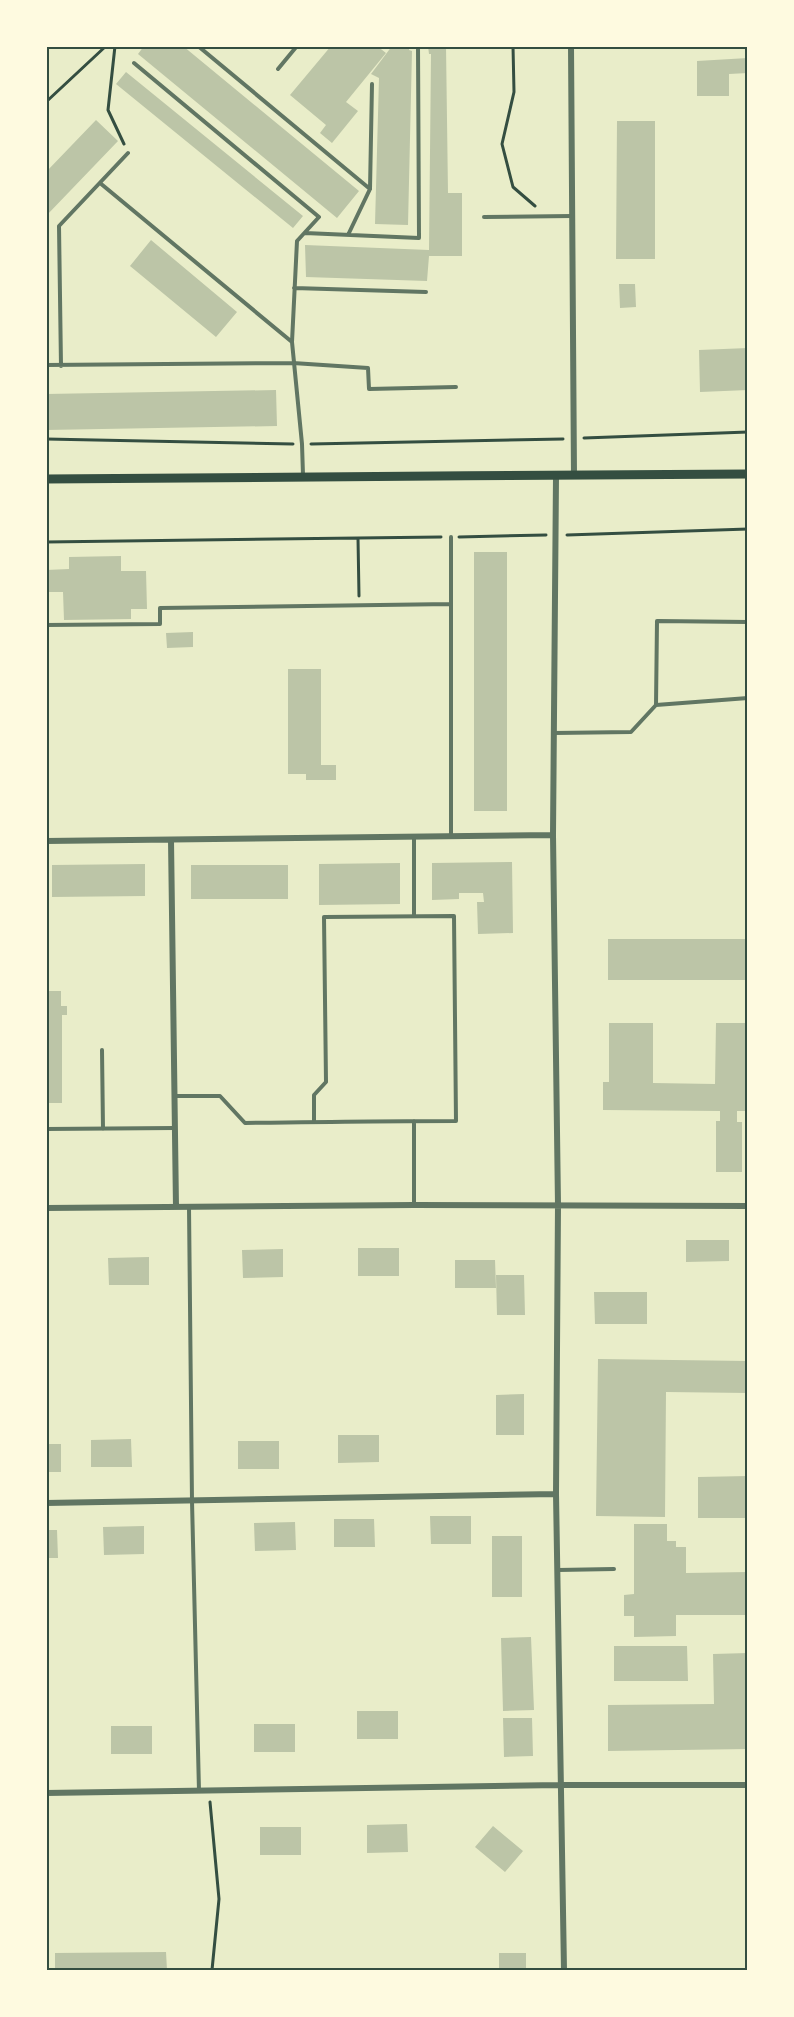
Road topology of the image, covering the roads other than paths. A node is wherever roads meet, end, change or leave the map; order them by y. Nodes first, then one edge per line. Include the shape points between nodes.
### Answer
1 (198, 46) edge
2 (297, 46) edge
3 (418, 46) edge
4 (571, 46) edge
5 (134, 63) dead end
6 (278, 69) dead end
7 (372, 84) dead end
8 (128, 153) road end
9 (100, 183) junction
10 (370, 189) junction
11 (573, 216) junction
12 (484, 217) dead end
13 (305, 233) junction
14 (348, 235) junction
15 (294, 288) junction
16 (426, 292) dead end
17 (292, 342) junction
18 (293, 363) junction
19 (46, 365) edge
20 (61, 366) junction
21 (456, 387) dead end
22 (747, 474) edge
23 (303, 476) junction
24 (574, 476) junction
25 (556, 477) junction
26 (46, 479) edge
27 (451, 537) road end
28 (451, 604) junction
29 (747, 622) edge
30 (46, 625) edge
31 (747, 698) edge
32 (656, 705) junction
33 (554, 733) junction
34 (553, 835) junction
35 (414, 837) junction
36 (451, 837) junction
37 (171, 840) junction
38 (46, 841) edge
39 (414, 916) junction
40 (102, 1050) dead end
41 (174, 1096) junction
42 (414, 1121) junction
43 (314, 1122) junction
44 (175, 1128) junction
45 (103, 1129) junction
46 (46, 1130) edge
47 (414, 1205) junction
48 (558, 1205) junction
49 (747, 1206) edge
50 (176, 1207) junction
51 (189, 1207) junction
52 (46, 1208) edge
53 (556, 1494) junction
54 (192, 1501) junction
55 (46, 1503) edge
56 (614, 1569) dead end
57 (557, 1570) junction
58 (560, 1785) junction
59 (747, 1785) edge
60 (199, 1791) junction
61 (46, 1793) edge
62 (564, 1971) edge

1 - 10 lane
2 - 6 lane
3 - 14 lane via 419,238
4 - 11 street
5 - 13 lane via 319,218
7 - 10 lane
8 - 9 lane
9 - 17 lane
9 - 20 lane via 59,226
10 - 14 lane
11 - 12 lane
11 - 24 street
13 - 14 lane
13 - 15 lane via 297,241
15 - 16 lane
15 - 17 lane
17 - 18 lane
18 - 20 lane
18 - 21 lane via 368,368 369,388
18 - 23 lane
19 - 20 lane
22 - 24 main road
23 - 25 main road
23 - 26 main road
24 - 25 main road
25 - 33 street
27 - 28 lane
28 - 30 lane via 160,608 160,624
28 - 36 lane
29 - 32 lane via 657,621
31 - 32 lane
32 - 33 lane via 632,732
33 - 34 street
34 - 36 street
34 - 48 street
35 - 36 street
35 - 37 street
35 - 39 lane
37 - 38 street
37 - 41 street
39 - 42 lane via 454,916 456,1121
39 - 43 lane via 324,917 326,1082 314,1095
40 - 45 lane
41 - 43 lane via 220,1096 244,1123
41 - 44 street
42 - 43 lane
42 - 47 lane
44 - 45 lane
44 - 50 street
45 - 46 lane
47 - 48 street
47 - 51 street
48 - 49 street
48 - 53 street
50 - 51 street
50 - 52 street
51 - 54 lane
53 - 54 street
53 - 57 street
54 - 55 street
54 - 60 lane
56 - 57 lane
57 - 58 street
58 - 59 street
58 - 60 street
58 - 62 street
60 - 61 street

